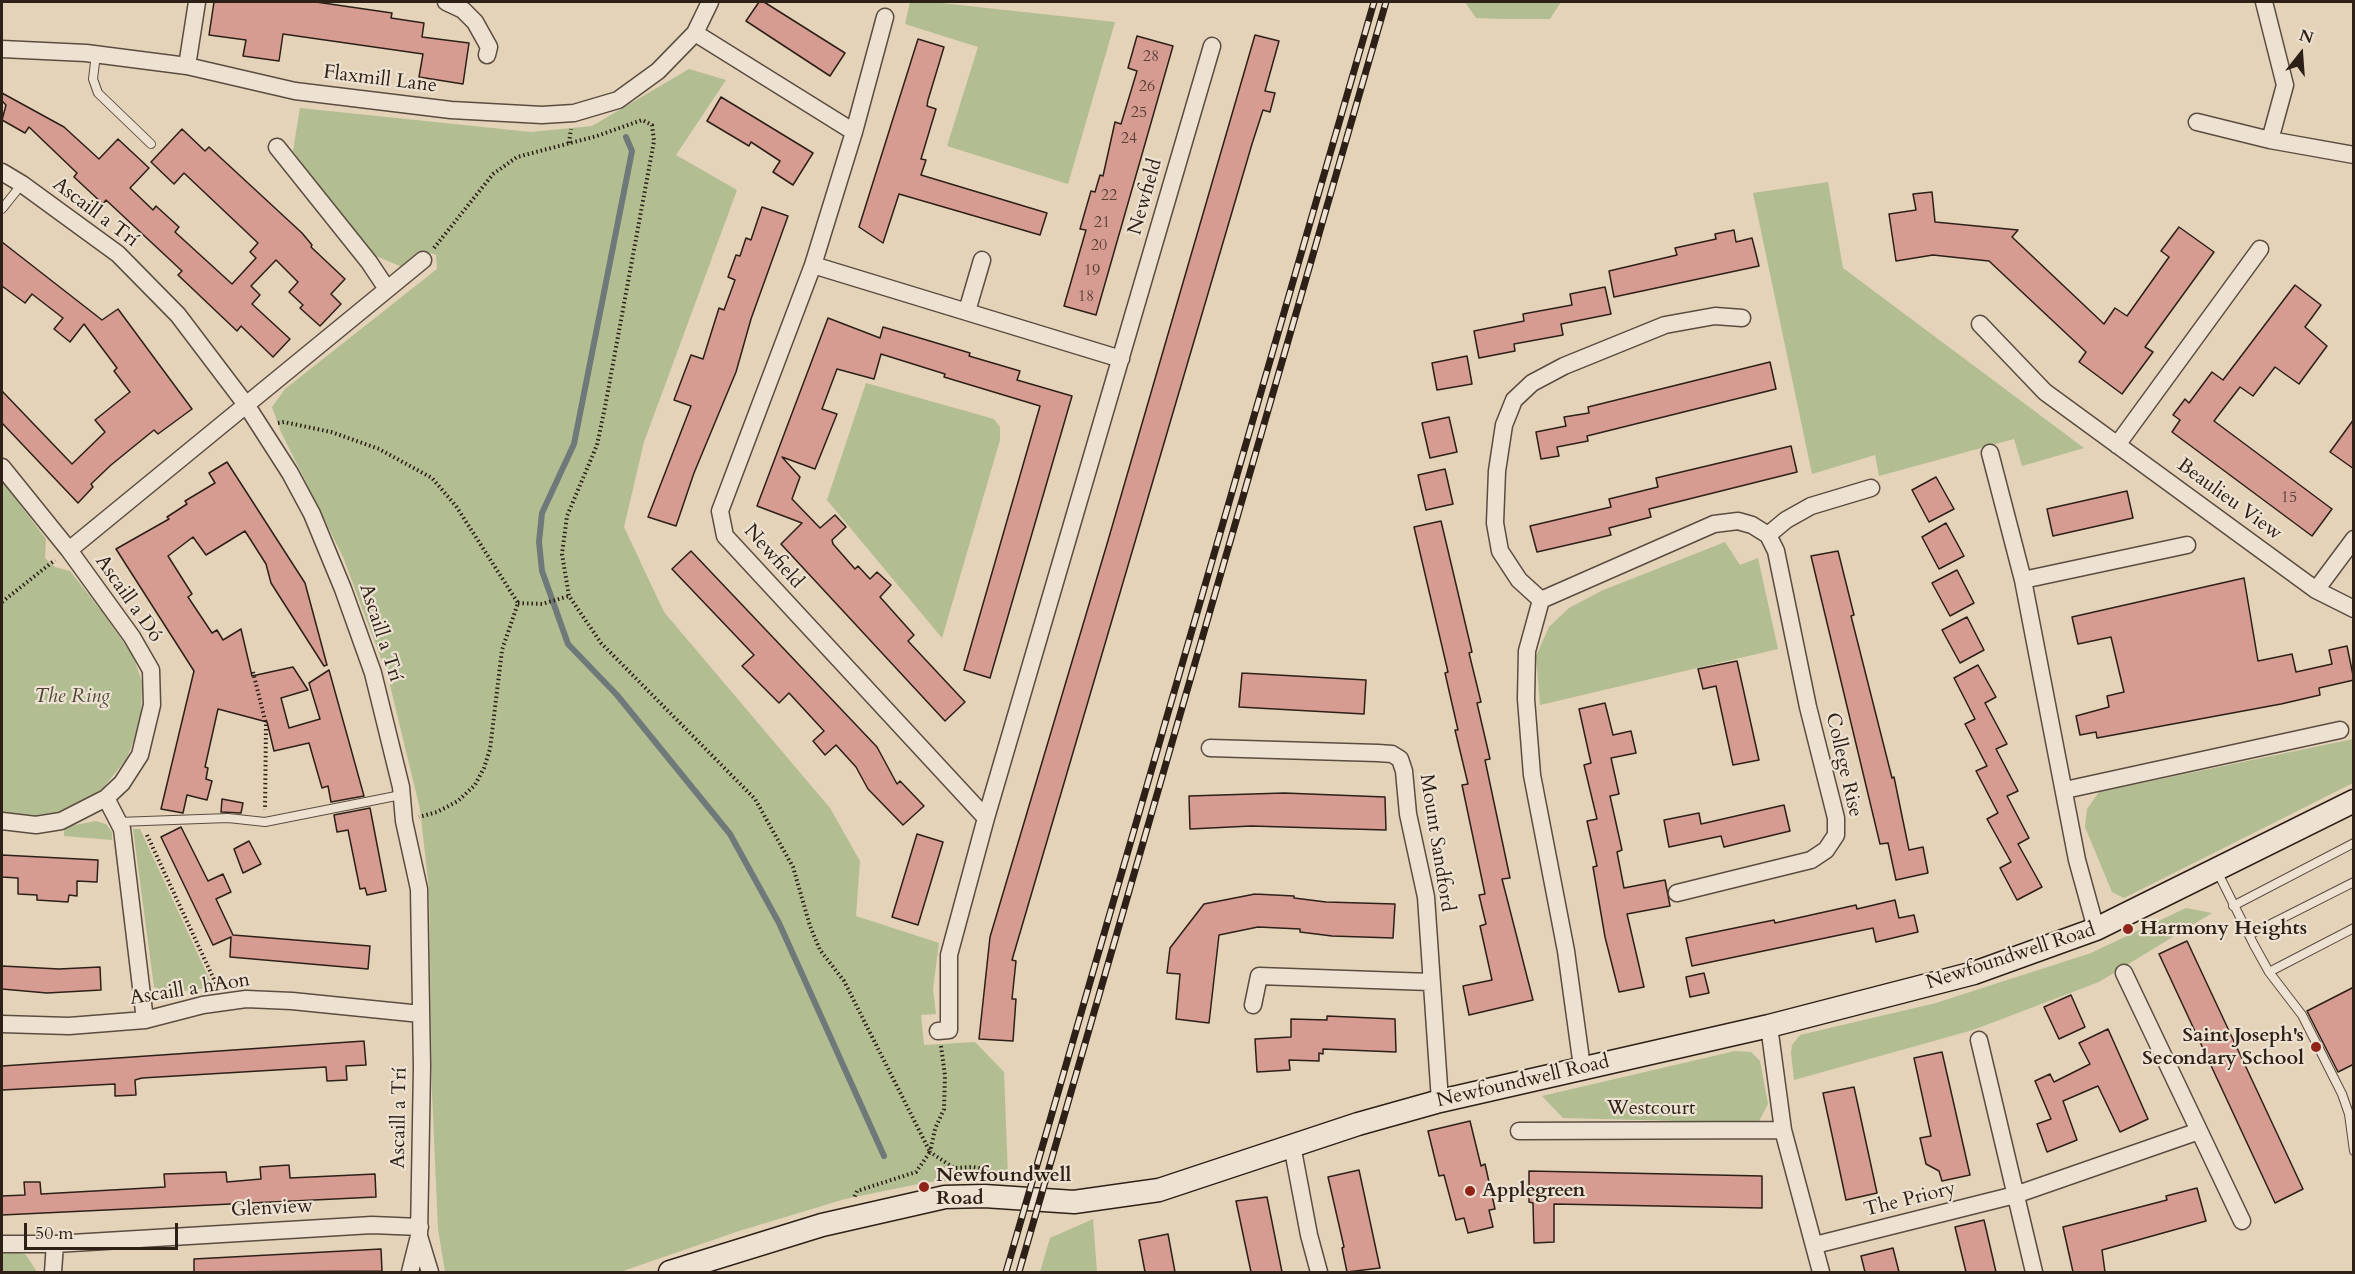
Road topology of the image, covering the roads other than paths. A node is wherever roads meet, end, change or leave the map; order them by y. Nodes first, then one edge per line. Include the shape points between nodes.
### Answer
1 (197, 2) edge
2 (446, 2) edge
3 (710, 2) edge
4 (2264, 2) edge
5 (885, 17) dead end
6 (695, 33) junction
7 (1212, 46) dead end
8 (2, 49) edge
9 (96, 54) junction
10 (487, 55) dead end
11 (188, 66) junction
12 (2197, 122) dead end
13 (854, 132) junction
14 (2271, 140) junction
15 (151, 144) dead end
16 (277, 147) dead end
17 (2354, 155) edge
18 (2, 172) edge
19 (22, 184) junction
20 (2, 209) edge
21 (2260, 249) dead end
22 (423, 260) road end
23 (982, 260) dead end
24 (813, 265) junction
25 (387, 290) junction
26 (967, 311) junction
27 (1742, 318) dead end
28 (1980, 324) dead end
29 (1121, 359) junction
30 (247, 406) junction
31 (2117, 445) junction
32 (1990, 453) dead end
33 (2, 467) edge
34 (1871, 488) dead end
35 (1768, 535) junction
36 (2354, 539) edge
37 (2187, 545) dead end
38 (69, 550) junction
39 (2023, 580) junction
40 (2316, 590) junction
41 (1541, 600) junction
42 (2354, 609) edge
43 (2340, 730) dead end
44 (1210, 748) dead end
45 (2065, 790) junction
46 (402, 795) junction
47 (106, 798) junction
48 (2354, 801) edge
49 (986, 818) junction
50 (2, 821) edge
51 (118, 822) junction
52 (2354, 843) edge
53 (2217, 871) junction
54 (2354, 882) edge
55 (1677, 893) dead end
56 (2233, 906) junction
57 (2354, 928) edge
58 (2096, 929) junction
59 (2249, 935) junction
60 (2269, 972) junction
61 (2124, 973) dead end
62 (1430, 982) junction
63 (1253, 1005) dead end
64 (421, 1014) junction
65 (145, 1020) junction
66 (2, 1024) edge
67 (1769, 1026) junction
68 (938, 1031) road end
69 (1979, 1040) dead end
70 (1582, 1067) junction
71 (1440, 1101) junction
72 (1783, 1130) junction
73 (1519, 1131) dead end
74 (2199, 1131) junction
75 (1292, 1145) junction
76 (2354, 1151) edge
77 (2015, 1195) junction
78 (2242, 1221) dead end
79 (420, 1231) junction
80 (2, 1244) edge
81 (55, 1244) junction
82 (1815, 1245) junction
83 (697, 1269) edge
84 (53, 1272) edge
85 (411, 1272) edge
86 (430, 1272) edge
87 (670, 1272) edge
88 (1319, 1272) edge
89 (1821, 1272) edge
90 (2034, 1272) edge

1 - 11 street
2 - 10 street via 463,10 475,22 489,47
3 - 6 street, Flaxmill Lane
4 - 14 street via 2285,85
5 - 13 street, Newfield
6 - 11 street, Flaxmill Lane via 658,70 618,99 564,114 451,110 295,91
6 - 13 street
7 - 29 street, Newfield
8 - 9 street, Flaxmill Lane
9 - 11 street, Flaxmill Lane
9 - 15 lane via 93,79 98,93
12 - 14 street
13 - 24 street, Newfield
14 - 17 street
16 - 25 street
18 - 19 street, Ascaill a Trí
19 - 20 lane
19 - 30 street, Ascaill a Trí via 118,254 154,288
21 - 31 street
22 - 25 street
23 - 26 street
24 - 26 street
24 - 49 street, Newfield via 720,511 725,536
25 - 30 street
26 - 29 street
27 - 41 street via 1715,316 1665,325 1564,366 1532,383 1514,400 1504,425 1495,522 1500,551 1519,580
28 - 31 street, Beaulieu View via 2045,392
29 - 49 street, Newfield
30 - 38 street
30 - 46 street, Ascaill a Trí via 312,514 344,589 373,673
31 - 40 street, Beaulieu View
32 - 39 street
33 - 38 street, Ascaill a Dó
34 - 35 street via 1811,506
35 - 41 street via 1738,521 1714,524
35 - 55 street, College Rise via 1776,551 1836,818 1836,835 1826,850 1811,860
36 - 40 street
37 - 39 street
38 - 47 street, Ascaill a Dó via 151,670 152,705 140,754 122,783
39 - 45 street
40 - 42 street, Beaulieu View
41 - 70 street via 1527,651 1532,775 1566,951
43 - 45 street
44 - 62 street, Mount Sandford via 1378,753 1400,759 1426,897
45 - 58 street via 2077,860
46 - 51 lane via 265,822 228,818
46 - 64 street, Ascaill a Trí via 419,890
47 - 50 street, Ascaill a Dó via 61,821 36,825
47 - 51 street
48 - 53 main road, Newfoundwell Road
49 - 68 street, Newfield via 949,955 949,1030
51 - 65 street via 122,829
52 - 56 lane
53 - 56 lane
53 - 58 main road, Newfoundwell Road
54 - 59 lane
56 - 59 lane
57 - 60 lane
58 - 67 main road, Newfoundwell Road via 1974,974
59 - 60 lane
60 - 76 lane via 2302,1015 2342,1094
61 - 74 street
62 - 63 street via 1259,976
62 - 71 street, Mount Sandford
64 - 65 street, Ascaill a hAon via 246,999
64 - 79 street, Ascaill a Trí
65 - 66 street, Ascaill a hAon via 69,1026
67 - 70 main road, Newfoundwell Road
67 - 72 street
69 - 77 street
70 - 71 main road, Newfoundwell Road
71 - 75 main road, Newfoundwell Road
72 - 73 street, Westcourt
72 - 82 street
74 - 77 street, The Priory
74 - 78 street
75 - 83 main road, Newfoundwell Road via 1159,1190 1074,1202 945,1197 822,1225
75 - 88 street
77 - 82 street, The Priory
77 - 90 street
79 - 81 street, Glenview via 372,1225
79 - 85 street, Ascaill a Trí
79 - 86 street, Ascaill a Trí
80 - 81 street, Glenview
81 - 84 street
82 - 89 street
83 - 87 main road, Newfoundwell Road

